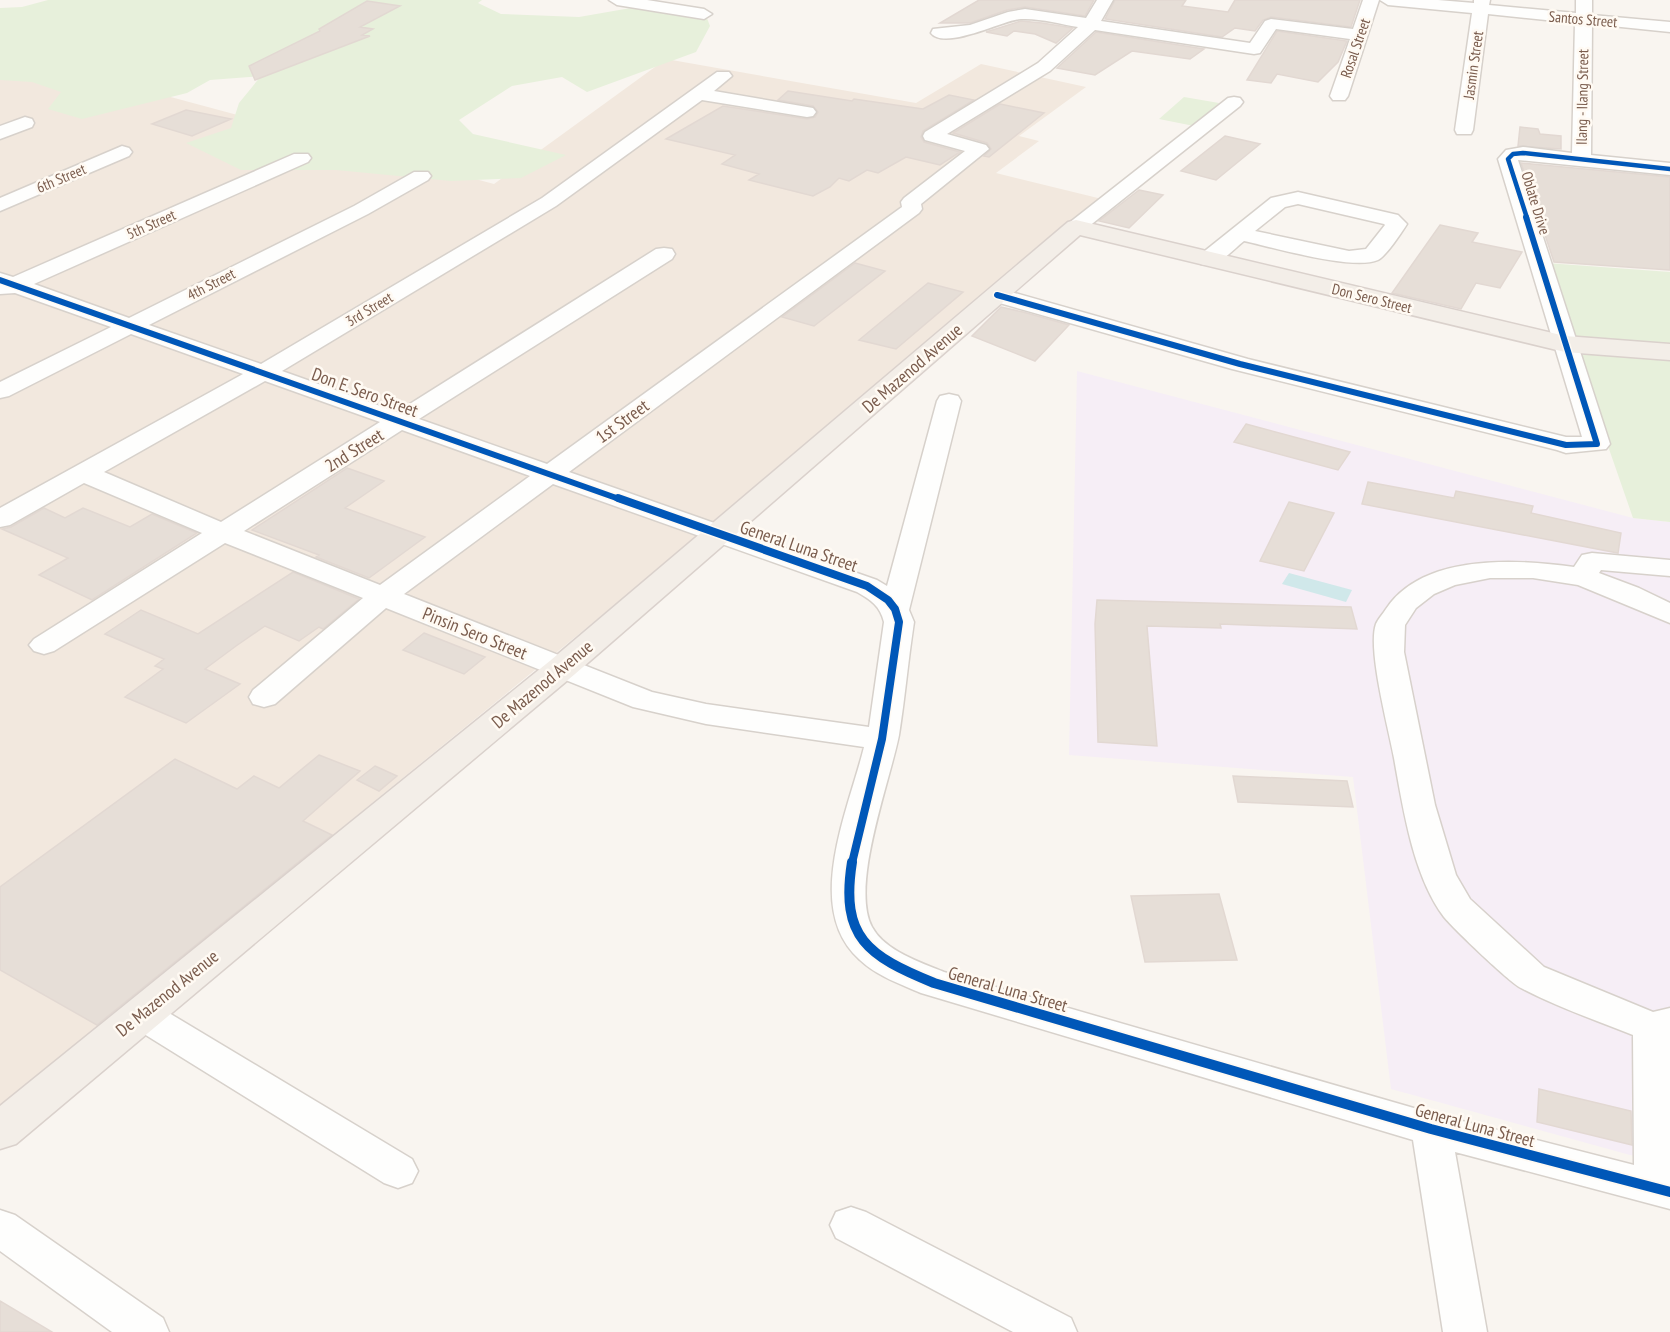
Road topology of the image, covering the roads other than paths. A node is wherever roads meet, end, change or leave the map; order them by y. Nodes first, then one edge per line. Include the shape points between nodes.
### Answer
1 (617, 0) edge
2 (1371, 0) edge
3 (1388, 0) edge
4 (1584, 0) edge
5 (1100, 2) edge
6 (1481, 5) edge
7 (704, 14) dead end
8 (1583, 20) junction
9 (1091, 24) junction
10 (1670, 27) edge
11 (939, 33) dead end
12 (1360, 35) junction
13 (723, 76) dead end
14 (700, 94) junction
15 (1339, 96) dead end
16 (1234, 102) dead end
17 (807, 112) dead end
18 (26, 123) dead end
19 (1464, 130) dead end
20 (0, 133) edge
21 (122, 152) dead end
22 (301, 158) dead end
23 (1581, 159) junction
24 (1670, 169) edge
25 (421, 176) dead end
26 (0, 181) edge
27 (31, 191) junction
28 (0, 205) edge
29 (1076, 227) junction
30 (1240, 234) junction
31 (664, 254) dead end
32 (1209, 259) junction
33 (4, 285) edge
34 (997, 295) junction
35 (129, 326) junction
36 (1565, 344) junction
37 (1670, 351) edge
38 (264, 372) junction
39 (0, 391) edge
40 (949, 402) dead end
41 (401, 420) junction
42 (84, 473) junction
43 (551, 473) junction
44 (0, 519) edge
45 (222, 532) junction
46 (718, 533) junction
47 (1670, 568) edge
48 (1583, 577) junction
49 (383, 596) junction
50 (896, 608) junction
51 (1670, 614) edge
52 (44, 645) dead end
53 (562, 667) junction
54 (264, 697) dead end
55 (882, 739) junction
56 (141, 1014) junction
57 (1661, 1024) edge
58 (1431, 1129) junction
59 (0, 1131) edge
60 (398, 1171) dead end
61 (1662, 1190) edge
62 (851, 1225) dead end
63 (0, 1228) edge
64 (147, 1332) edge
65 (1055, 1332) edge
66 (1465, 1332) edge

1 - 7 street
2 - 12 street, Rosal Street
3 - 6 street, Santos Street
4 - 8 street, Ilang - Ilang Street
5 - 9 street
6 - 8 street, Santos Street
6 - 19 street, Jasmin Street
8 - 10 street, Santos Street
8 - 23 street, Ilang - Ilang Street
9 - 11 street via 1020,14 979,28
9 - 12 street via 1254,49 1270,24
9 - 43 street, 1st Street via 1044,67 932,136 979,149 911,202 912,209
12 - 15 street, Rosal Street
13 - 14 street, 3rd Street
14 - 17 street
14 - 38 street, 3rd Street via 549,202
16 - 29 street
18 - 20 street
21 - 27 street, 6th Street
22 - 33 street, 5th Street
23 - 24 street, Oblate Drive
23 - 36 street, Oblate Drive via 1523,153 1508,159
25 - 35 street, 4th Street
26 - 27 street
27 - 28 street, 6th Street
29 - 32 main road, Don Sero Street
29 - 34 main road, De Mazenod Avenue
30 - 30 street via 1363,257 1372,255 1397,224 1390,219 1298,198 1278,202
30 - 32 street
31 - 41 street, 2nd Street
32 - 36 main road, Don Sero Street
33 - 35 street, Don E. Sero Street
34 - 36 street via 1251,367 1566,445 1597,444
34 - 46 main road, De Mazenod Avenue
35 - 38 street, Don E. Sero Street
35 - 39 street, 4th Street
36 - 37 main road, Don Sero Street
38 - 41 street, Don E. Sero Street
38 - 42 street, 3rd Street
40 - 50 street
41 - 43 street, Don E. Sero Street
41 - 45 street, 2nd Street
42 - 44 street, 3rd Street
42 - 45 street, Pinsin Sero Street
43 - 46 street, Don E. Sero Street
43 - 49 street, 1st Street
45 - 49 street, Pinsin Sero Street
45 - 52 street, 2nd Street
46 - 50 street, General Luna Street via 867,586 887,597
46 - 53 main road, De Mazenod Avenue
47 - 48 street via 1592,561
48 - 51 street
48 - 57 street via 1533,570 1490,570 1448,578 1405,602 1390,625 1389,652 1421,814 1439,875 1457,908 1531,977 1580,999
49 - 53 street, Pinsin Sero Street
49 - 54 street, 1st Street
50 - 55 street, General Luna Street via 899,622
53 - 55 street, Pinsin Sero Street via 644,700 706,714
53 - 56 main road, De Mazenod Avenue
55 - 58 street, General Luna Street via 848,898 852,919 875,953 897,968 934,983
56 - 59 main road, De Mazenod Avenue
56 - 60 street
57 - 61 street
58 - 61 street, General Luna Street
58 - 66 street
62 - 65 street
63 - 64 street

